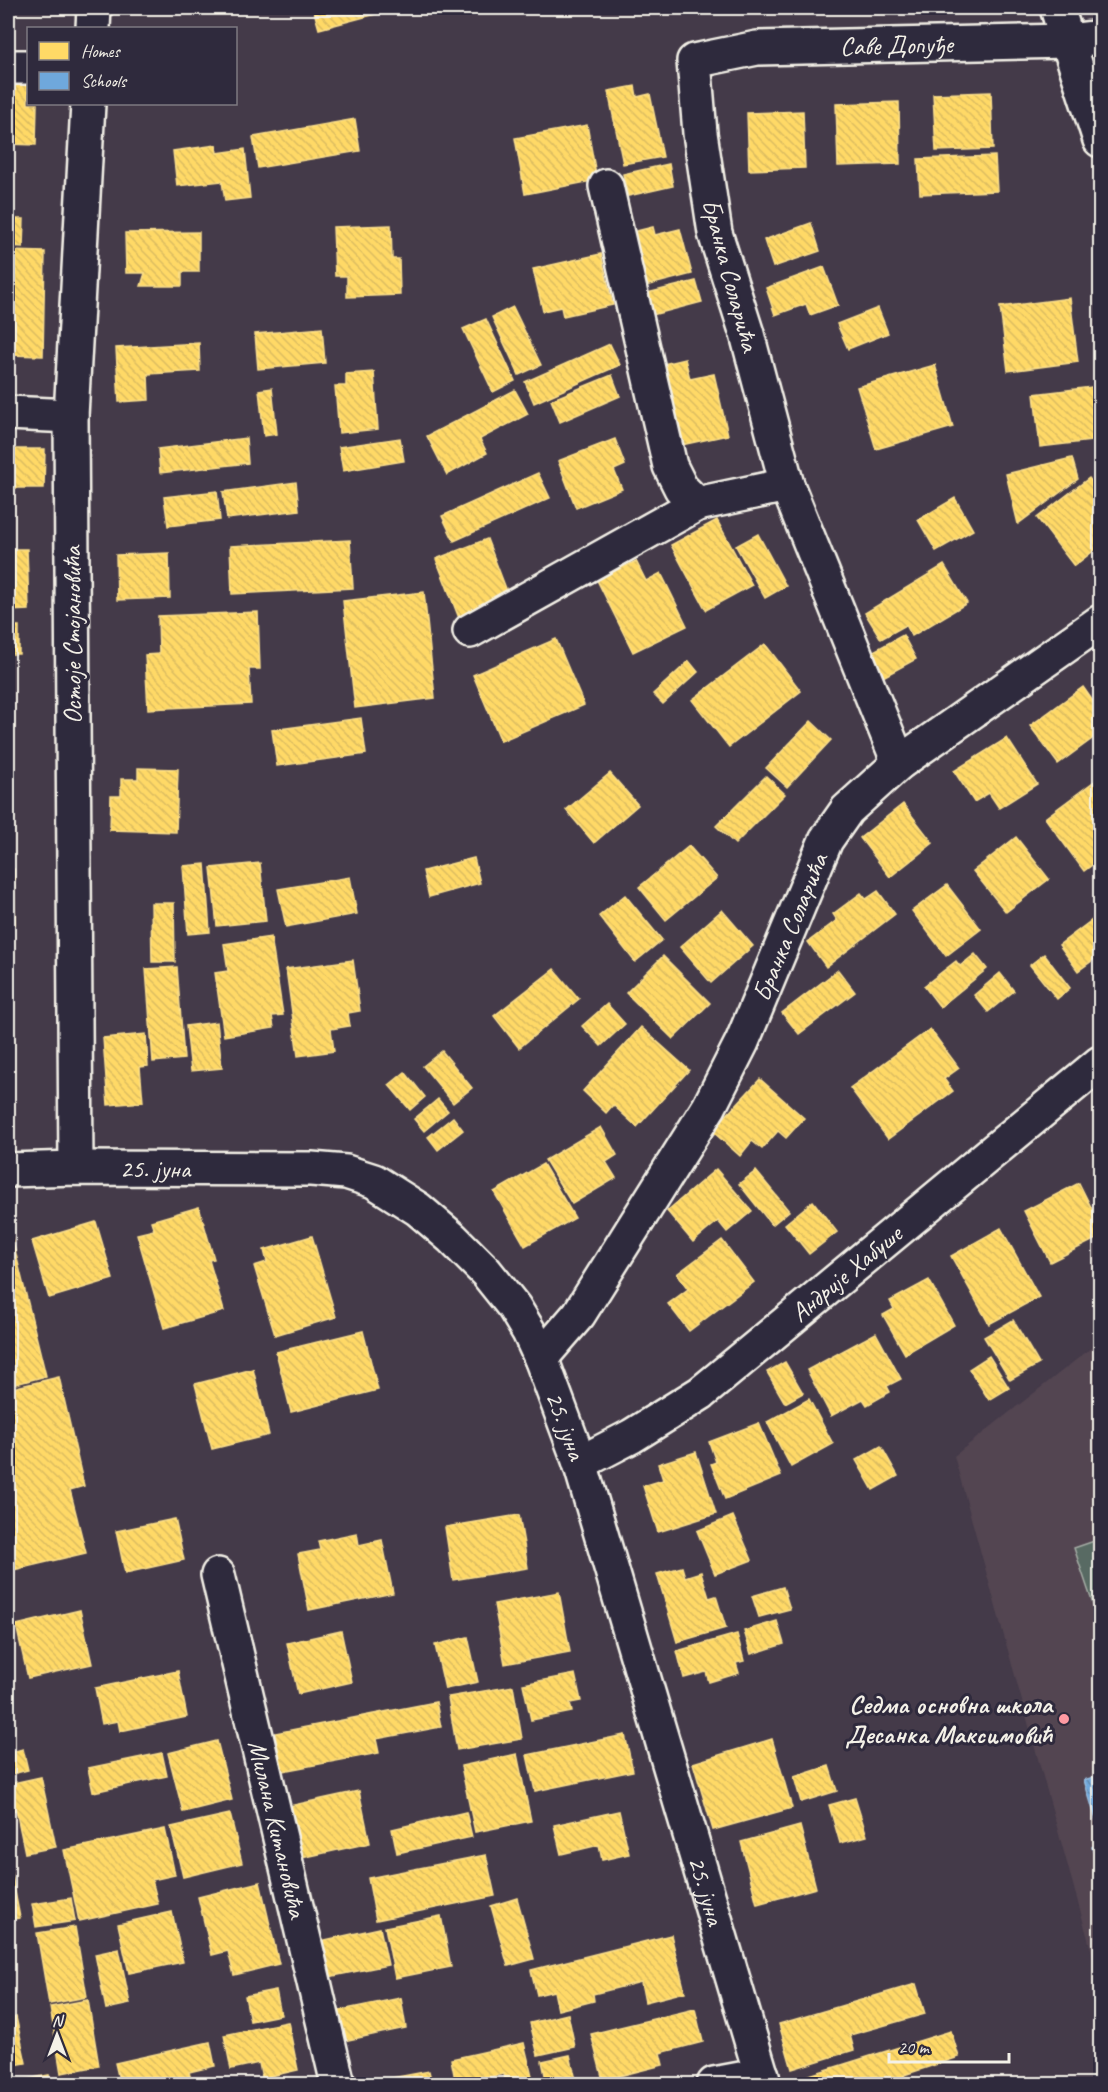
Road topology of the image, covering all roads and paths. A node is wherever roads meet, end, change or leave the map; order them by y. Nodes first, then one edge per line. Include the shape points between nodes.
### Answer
1 (94, 8) edge
2 (1057, 8) edge
3 (93, 27) edge
4 (1101, 38) edge
5 (1068, 41) junction
6 (694, 61) joint
7 (8, 67) edge
8 (27, 67) edge
9 (88, 105) edge
10 (1101, 140) edge
11 (606, 186) dead end
12 (8, 413) edge
13 (71, 416) junction
14 (787, 485) junction
15 (697, 504) junction
16 (1098, 629) edge
17 (470, 631) dead end
18 (899, 763) junction
19 (1101, 1063) edge
20 (76, 1168) junction
21 (8, 1170) edge
22 (541, 1358) junction
23 (580, 1463) junction
24 (218, 1575) dead end
25 (763, 2080) edge
26 (338, 2085) edge
27 (714, 2085) edge

1 - 3 street
2 - 5 street
4 - 5 street, Саве Допуђе
5 - 6 street, Саве Допуђе via 757,48
5 - 10 street
6 - 14 street, Бранка Соларића via 715,233 747,334
7 - 8 street
9 - 13 street, Остоје Стојановића
11 - 15 street via 670,466 681,488
12 - 13 street
13 - 20 street, Остоје Стојановића
14 - 15 street
14 - 18 street, Бранка Соларића
15 - 17 street
16 - 18 street
18 - 22 street, Бранка Соларића via 847,810 826,840 742,1042 709,1107 579,1314
19 - 23 street, Андрије Хабуше via 701,1394
20 - 21 street, 25. јуна
20 - 22 street, 25. јуна via 311,1169 346,1172 374,1181 418,1209 486,1272 514,1307
22 - 23 street, 25. јуна
23 - 25 street, 25. јуна
24 - 26 street, Милана Китановића
25 - 27 street

